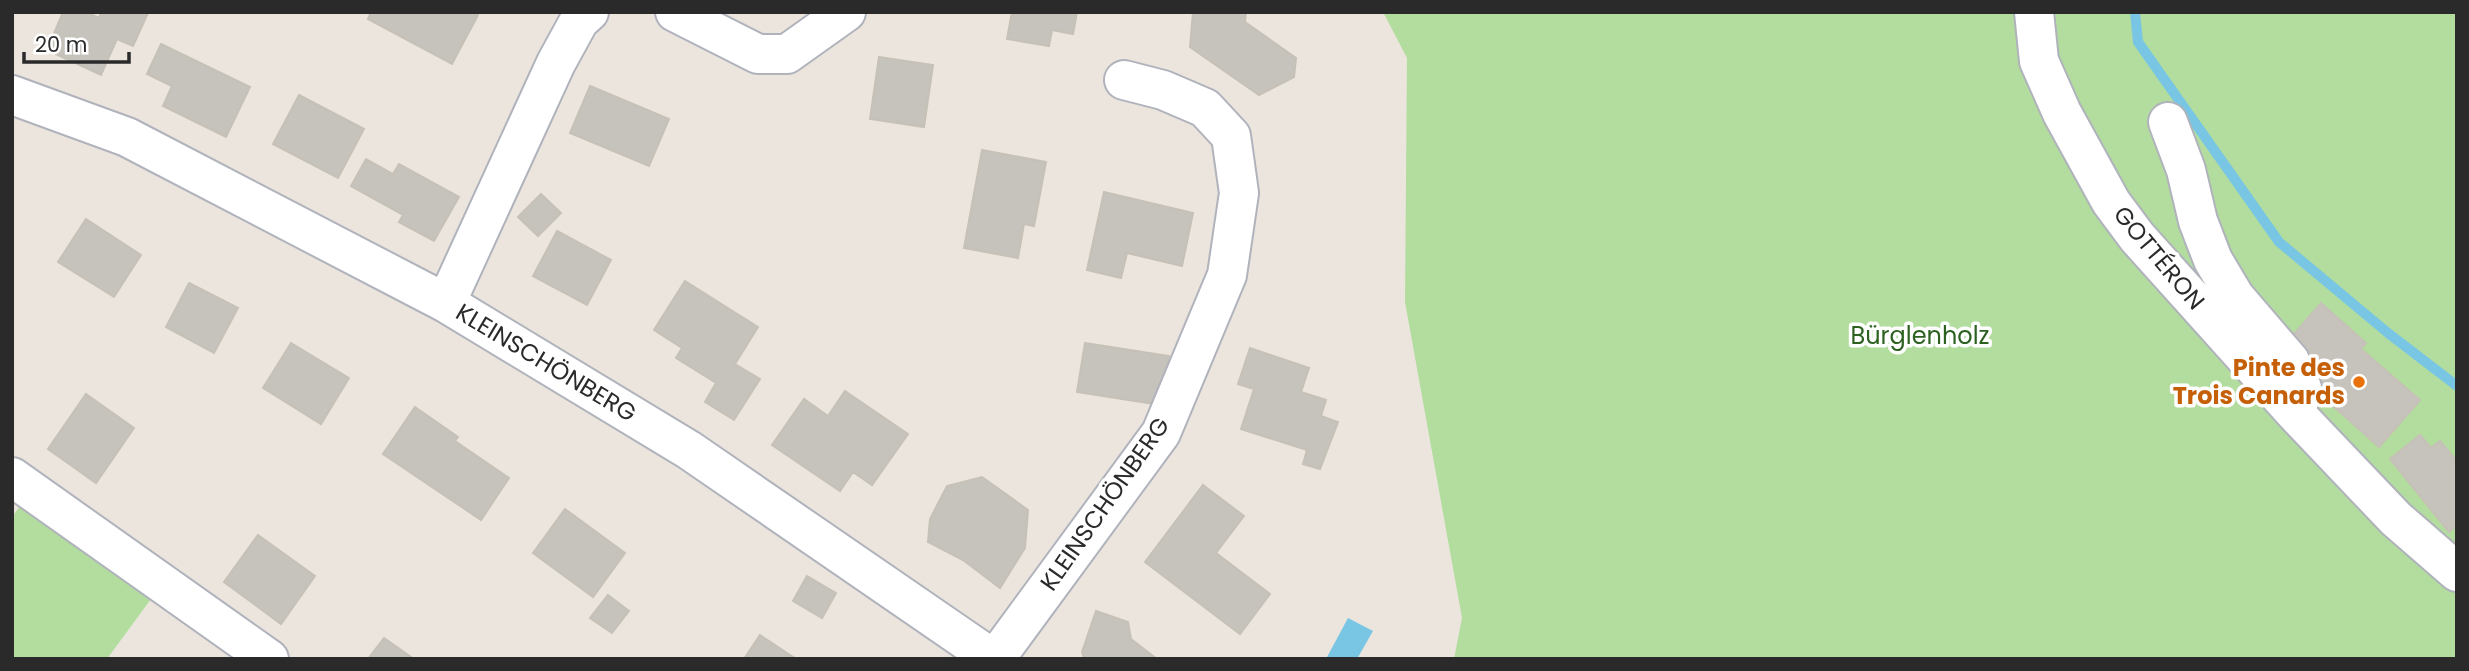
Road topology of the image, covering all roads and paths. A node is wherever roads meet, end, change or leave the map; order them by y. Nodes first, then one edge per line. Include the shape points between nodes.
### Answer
1 (589, 12) edge
2 (676, 12) edge
3 (846, 12) edge
4 (2034, 12) edge
5 (1124, 80) dead end
6 (12, 95) edge
7 (2168, 122) dead end
8 (446, 303) junction
9 (2296, 414) junction
10 (12, 477) edge
11 (2457, 572) edge
12 (269, 659) edge
13 (994, 659) edge

1 - 8 street, KLEINSCHÖNBERG via 579,21 556,63
2 - 3 street via 758,54 787,54
4 - 9 street, GOTTÉRON via 2039,61 2111,202
5 - 13 street, KLEINSCHÖNBERG via 1205,108 1231,136 1239,193 1227,275 1161,433
6 - 8 street, KLEINSCHÖNBERG via 127,137
7 - 9 street via 2213,260 2235,297 2290,361 2302,388
8 - 13 street, KLEINSCHÖNBERG via 690,450
9 - 11 street, GOTTÉRON via 2396,519
10 - 12 street

